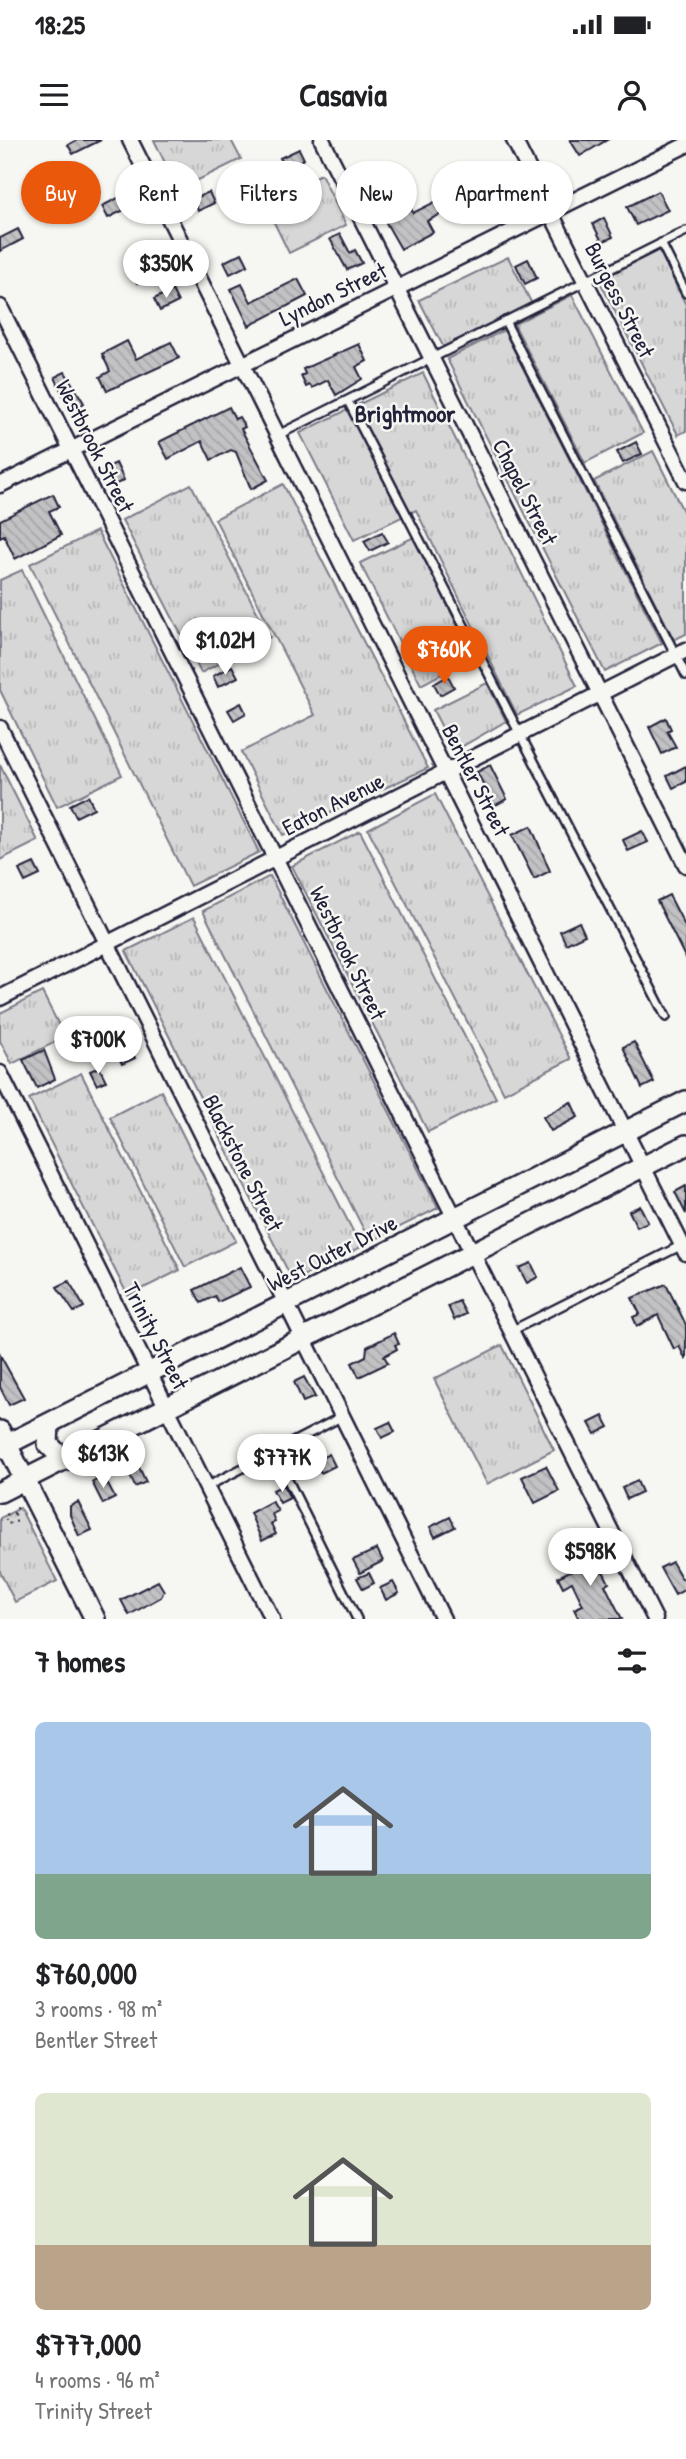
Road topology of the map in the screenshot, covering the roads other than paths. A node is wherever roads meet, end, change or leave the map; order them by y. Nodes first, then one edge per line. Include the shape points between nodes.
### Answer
1 (130, 140) edge
2 (322, 140) edge
3 (514, 140) edge
4 (686, 145) edge
5 (524, 161) edge
6 (573, 201) edge
7 (526, 224) edge
8 (556, 224) edge
9 (686, 230) edge
10 (661, 243) junction
11 (585, 281) junction
12 (396, 288) junction
13 (686, 293) edge
14 (0, 307) edge
15 (505, 321) junction
16 (431, 358) junction
17 (243, 364) junction
18 (350, 405) dead end
19 (278, 435) junction
20 (71, 450) junction
21 (686, 481) edge
22 (0, 485) edge
23 (681, 653) edge
24 (686, 675) edge
25 (601, 693) junction
26 (0, 728) edge
27 (521, 734) junction
28 (446, 772) junction
29 (276, 858) junction
30 (686, 865) edge
31 (107, 943) junction
32 (0, 998) edge
33 (666, 1017) dead end
34 (0, 1073) edge
35 (686, 1101) edge
36 (626, 1131) junction
37 (686, 1145) edge
38 (643, 1167) junction
39 (455, 1219) junction
40 (685, 1247) edge
41 (472, 1254) junction
42 (288, 1302) junction
43 (511, 1331) junction
44 (304, 1338) junction
45 (149, 1372) junction
46 (167, 1408) junction
47 (343, 1416) junction
48 (49, 1424) junction
49 (2, 1441) edge
50 (274, 1452) junction
51 (64, 1460) junction
52 (26, 1479) junction
53 (206, 1486) junction
54 (0, 1492) edge
55 (95, 1619) edge
56 (272, 1619) edge
57 (357, 1619) edge
58 (443, 1619) edge
59 (655, 1619) edge

1 - 17 street, Bentler Street
2 - 12 street, Chapel Street
3 - 5 street, Burgess Street
4 - 6 street, Lyndon Street
7 - 12 street, Lyndon Street
8 - 11 street, Burgess Street
9 - 10 lane
10 - 11 lane
10 - 13 lane
11 - 15 lane
11 - 21 street, Burgess Street
12 - 16 street, Chapel Street
12 - 17 street, Lyndon Street
14 - 20 street, Westbrook Street
15 - 16 lane
15 - 23 lane
16 - 19 lane
16 - 25 street, Chapel Street
17 - 19 street, Bentler Street
17 - 20 street, Lyndon Street
18 - 27 lane
19 - 28 street, Bentler Street
20 - 22 street, Lyndon Street
20 - 29 street, Westbrook Street
23 - 24 lane
23 - 25 street, Eaton Avenue
25 - 27 street, Eaton Avenue
25 - 30 street, Chapel Street
26 - 31 street, Blackstone Street
27 - 28 street, Eaton Avenue
27 - 33 lane
28 - 29 street, Eaton Avenue
28 - 36 street, Bentler Street
29 - 31 street, Eaton Avenue
29 - 39 street, Westbrook Street
31 - 32 street, Eaton Avenue
31 - 42 street, Blackstone Street
34 - 45 street, Trinity Street
35 - 36 main road, West Outer Drive
36 - 38 street, Bentler Street
36 - 39 main road, West Outer Drive
37 - 38 main road
38 - 40 street, Bentler Street
38 - 41 main road
39 - 41 street, Westbrook Street
39 - 42 main road, West Outer Drive
40 - 43 lane
41 - 43 street, Westbrook Street
41 - 44 main road
42 - 44 street, Blackstone Street
42 - 45 main road, West Outer Drive
43 - 59 street, Westbrook Street
44 - 46 main road
44 - 47 street, Blackstone Street
45 - 46 street, Trinity Street
45 - 48 main road, West Outer Drive
46 - 51 main road
46 - 53 street, Trinity Street
47 - 50 lane
47 - 58 street, Blackstone Street
48 - 49 main road, West Outer Drive
48 - 51 main road via 48,1444
49 - 52 main road
50 - 53 lane
50 - 57 lane
51 - 52 main road
52 - 54 main road
52 - 55 main road
53 - 56 street, Trinity Street

